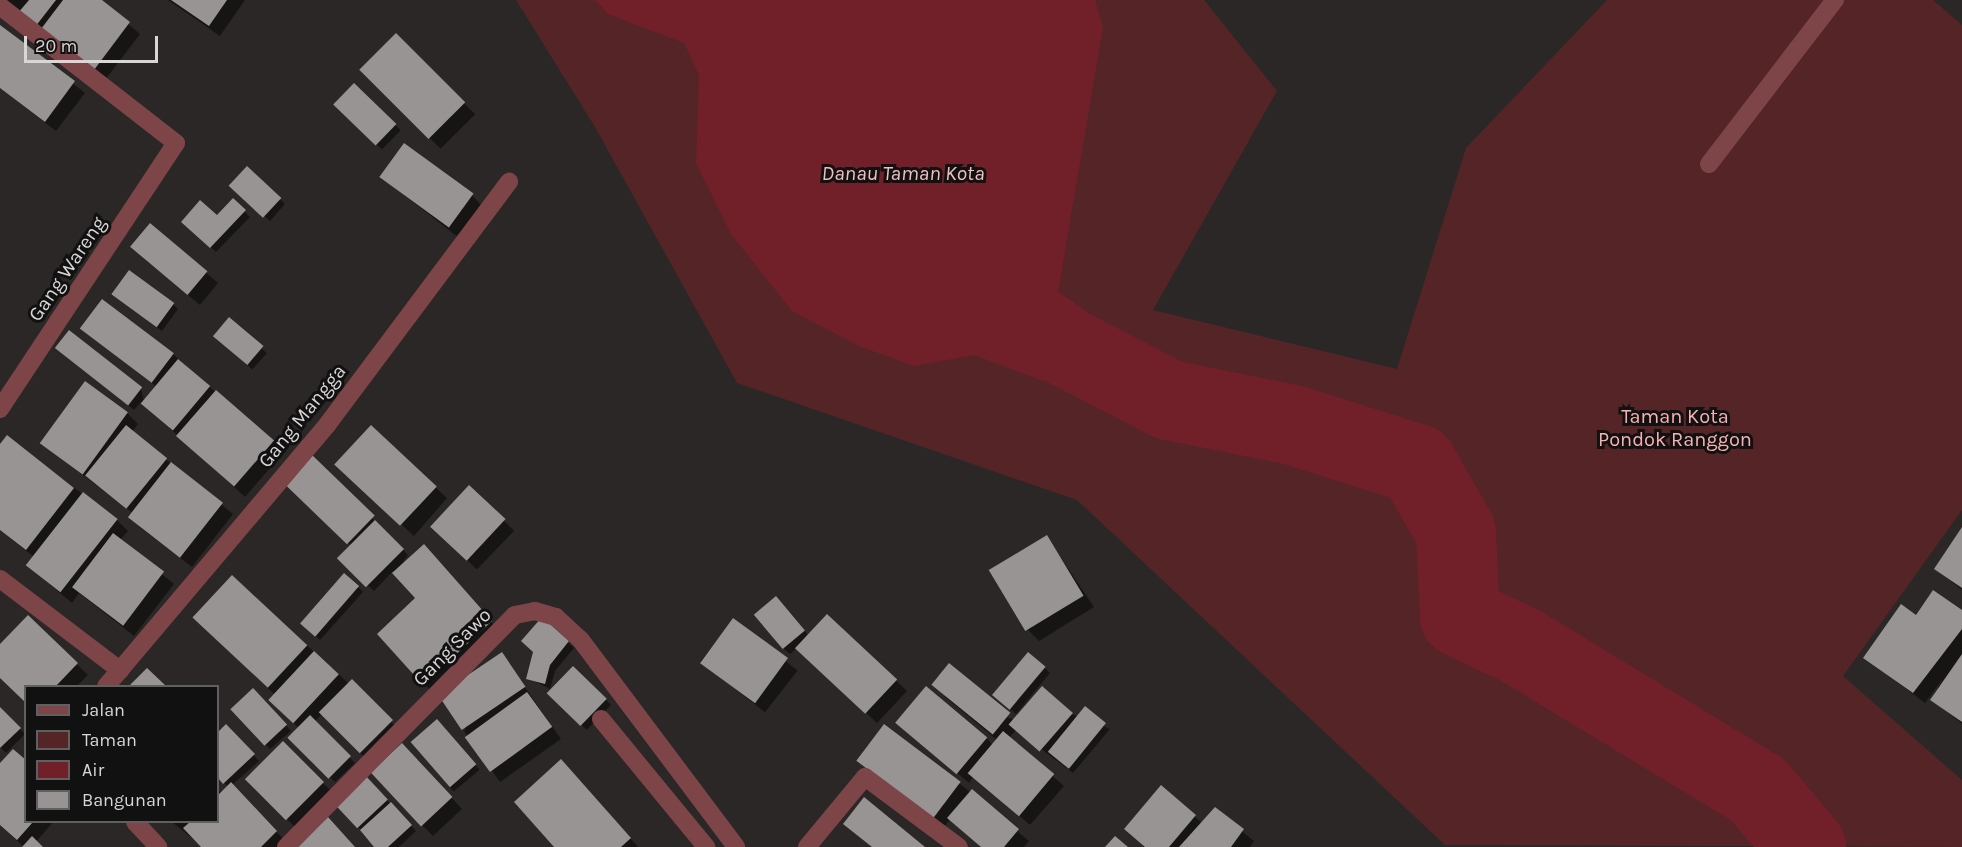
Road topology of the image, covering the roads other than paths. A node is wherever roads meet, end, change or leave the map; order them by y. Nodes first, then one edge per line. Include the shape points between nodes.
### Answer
1 (1835, 0) edge
2 (0, 6) edge
3 (1709, 164) dead end
4 (510, 182) dead end
5 (0, 408) edge
6 (0, 579) edge
7 (120, 670) junction
8 (108, 685) edge
9 (601, 719) dead end
10 (136, 823) edge
11 (158, 847) edge
12 (286, 847) edge
13 (706, 847) edge
14 (736, 847) edge
15 (807, 847) edge
16 (958, 847) edge

1 - 3 street
2 - 5 street, Gang Wareng via 175,139 171,154
4 - 7 street, Gang Mangga via 327,425
6 - 7 street
7 - 8 street, Gang Mangga
9 - 13 street
10 - 11 street
12 - 14 street, Gang Sawo via 515,615 535,611 556,617 580,639
15 - 16 street via 865,777

